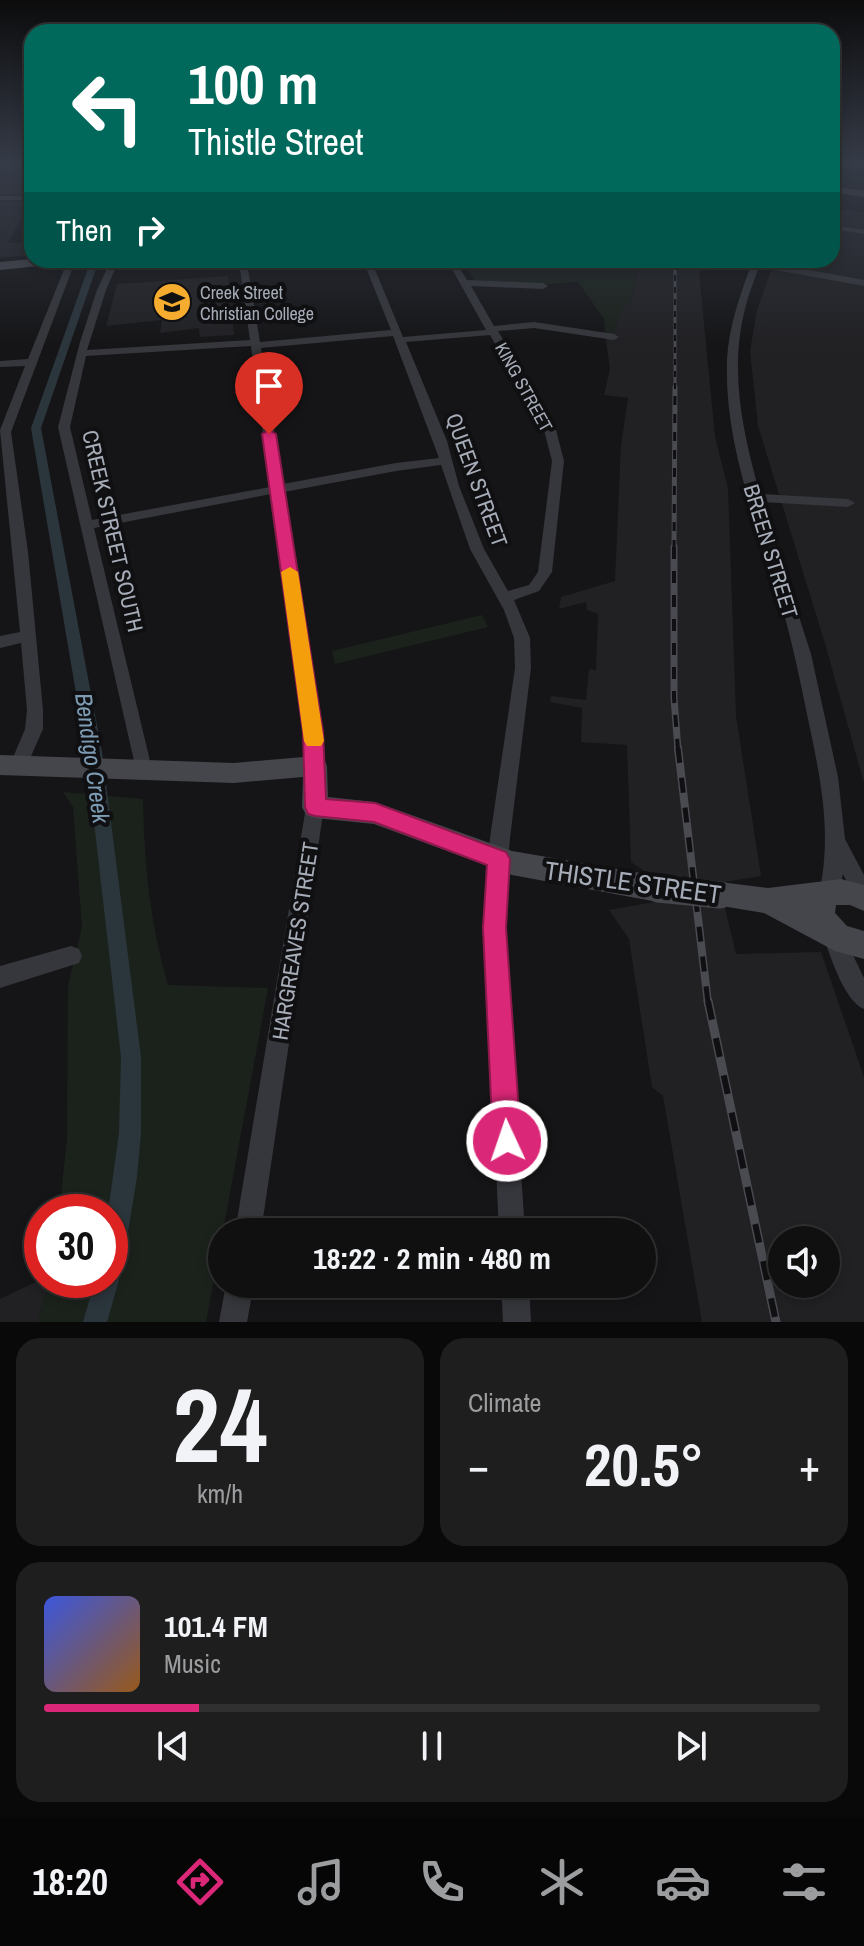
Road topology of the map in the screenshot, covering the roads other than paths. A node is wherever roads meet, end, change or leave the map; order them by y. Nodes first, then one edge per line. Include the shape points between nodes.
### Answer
1 (840, 228) edge
2 (864, 232) edge
3 (24, 260) edge
4 (24, 262) edge
5 (0, 264) edge
6 (69, 268) edge
7 (112, 268) edge
8 (244, 268) edge
9 (370, 268) edge
10 (456, 268) edge
11 (754, 268) edge
12 (787, 268) edge
13 (465, 283) junction
14 (864, 283) edge
15 (543, 286) dead end
16 (492, 330) junction
17 (397, 336) junction
18 (614, 337) dead end
19 (256, 344) junction
20 (83, 353) junction
21 (31, 362) junction
22 (0, 364) edge
23 (2, 433) edge
24 (446, 461) junction
25 (277, 490) junction
26 (755, 498) junction
27 (848, 503) dead end
28 (86, 525) junction
29 (506, 597) junction
30 (28, 636) junction
31 (0, 642) edge
32 (9, 766) edge
33 (315, 766) junction
34 (142, 770) junction
35 (315, 807) junction
36 (837, 842) junction
37 (499, 859) junction
38 (828, 895) junction
39 (864, 897) edge
40 (768, 901) junction
41 (831, 932) junction
42 (864, 945) edge
43 (71, 956) dead end
44 (0, 977) edge
45 (864, 998) edge
46 (250, 1218) edge
47 (511, 1218) edge
48 (237, 1298) edge
49 (516, 1298) edge
50 (233, 1322) edge
51 (517, 1322) edge

1 - 2 street
3 - 5 street
4 - 5 street
6 - 21 street
7 - 20 street, CREEK STREET SOUTH
8 - 19 street, HARGREAVES STREET
9 - 17 street, QUEEN STREET
10 - 13 street, KING STREET
11 - 26 street, BREEN STREET via 741,303 731,370 742,457
12 - 14 street
13 - 15 street
13 - 16 street, KING STREET
16 - 17 street
16 - 18 street via 534,325
16 - 29 street, KING STREET via 550,430 558,461 545,572 534,588
17 - 19 street
17 - 24 street, QUEEN STREET
19 - 20 street
19 - 25 street, HARGREAVES STREET
20 - 28 street, CREEK STREET SOUTH via 64,427
21 - 22 street
21 - 23 street
23 - 30 street via 11,540
24 - 25 street
24 - 29 street, QUEEN STREET via 477,549
25 - 28 street
25 - 33 street, HARGREAVES STREET
26 - 27 street
26 - 36 street, BREEN STREET via 801,643 828,769
28 - 34 street, CREEK STREET SOUTH
29 - 37 street, QUEEN STREET via 519,626 523,668
30 - 31 street
30 - 32 street via 35,720
32 - 34 street
33 - 34 street via 234,773
33 - 35 street, HARGREAVES STREET
35 - 37 street, THISTLE STREET via 375,813
35 - 46 street, HARGREAVES STREET
36 - 38 street, BREEN STREET
36 - 39 street, BREEN STREET
37 - 40 street, THISTLE STREET, bridge via 573,876
37 - 47 street via 494,928
38 - 39 street, THISTLE STREET via 847,891
38 - 40 street, THISTLE STREET
38 - 41 street via 821,915
40 - 41 street, THISTLE STREET
41 - 42 street, THISTLE STREET via 849,944
41 - 45 street
43 - 44 street
48 - 50 street
49 - 51 street

